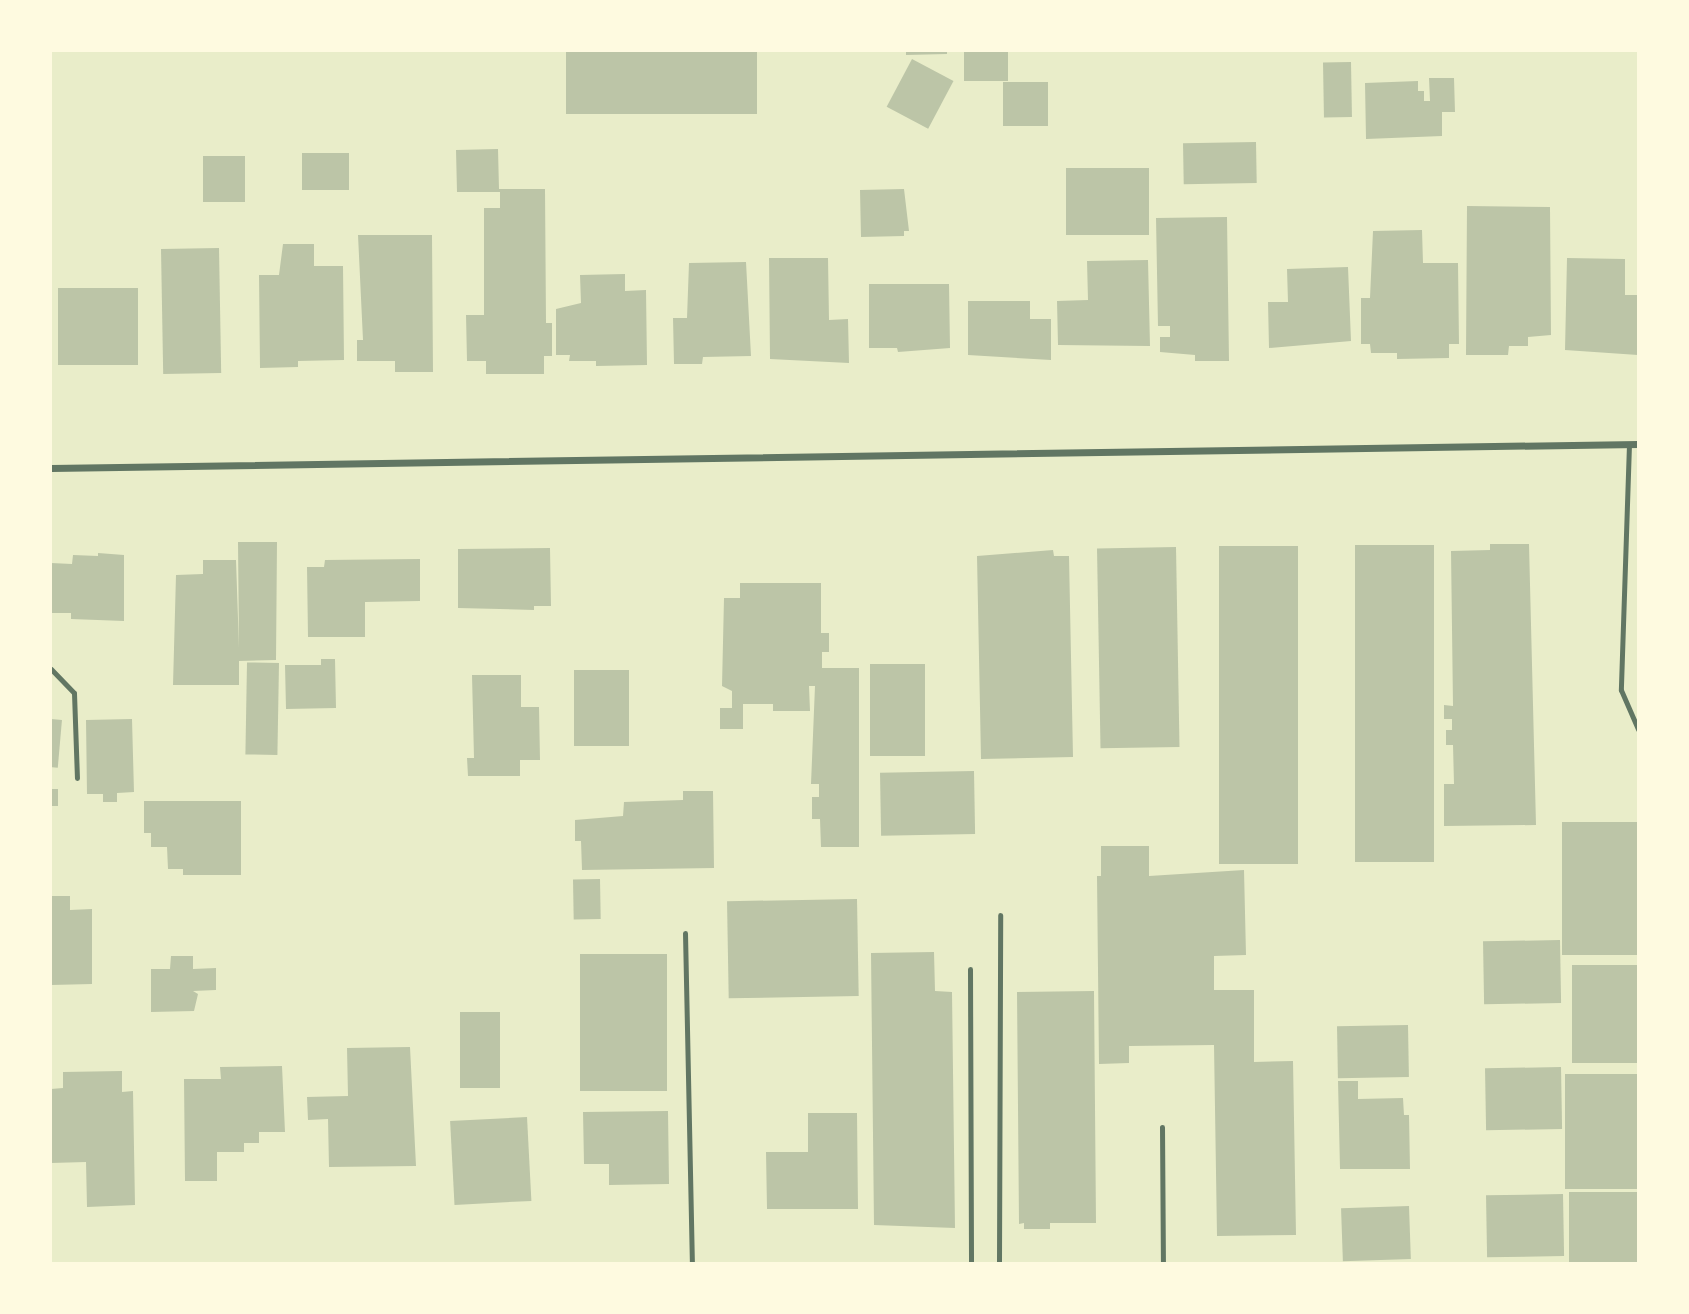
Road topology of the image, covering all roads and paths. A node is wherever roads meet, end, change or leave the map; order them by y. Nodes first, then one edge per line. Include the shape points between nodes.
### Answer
1 (1629, 444) junction
2 (1638, 444) edge
3 (51, 468) edge
4 (51, 669) edge
5 (1638, 729) edge
6 (77, 778) dead end
7 (1000, 915) dead end
8 (685, 933) dead end
9 (970, 968) dead end
10 (1162, 1127) dead end
11 (692, 1263) edge
12 (971, 1263) edge
13 (999, 1263) edge
14 (1163, 1263) edge

1 - 2 street
1 - 3 street
1 - 5 lane via 1621,690
4 - 6 lane via 74,693
7 - 13 lane
8 - 11 lane
9 - 12 lane
10 - 14 lane

